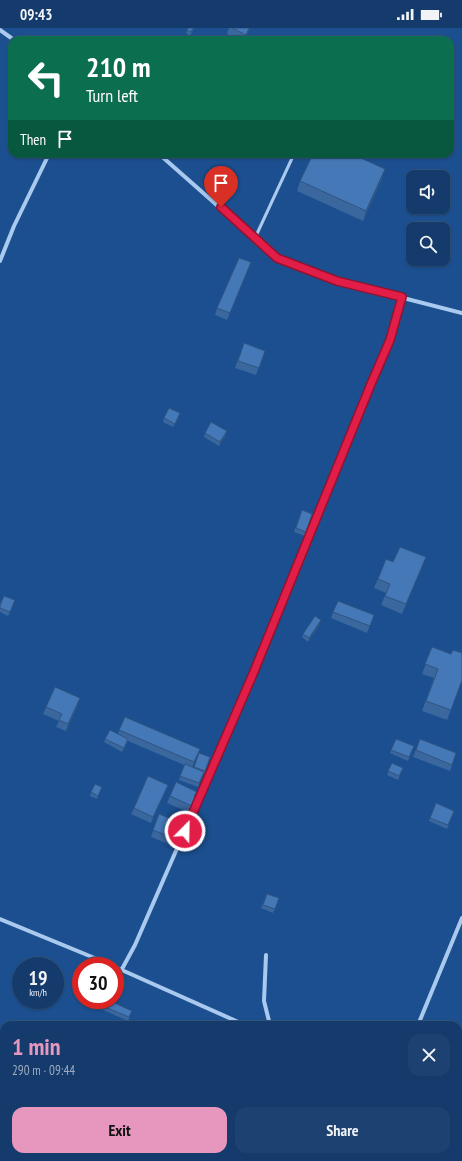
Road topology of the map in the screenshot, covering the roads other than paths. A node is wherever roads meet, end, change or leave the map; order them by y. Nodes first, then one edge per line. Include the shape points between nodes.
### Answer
1 (0, 30) edge
2 (8, 36) edge
3 (47, 158) edge
4 (164, 158) edge
5 (292, 158) edge
6 (255, 238) junction
7 (0, 261) edge
8 (402, 297) junction
9 (462, 313) edge
10 (462, 918) edge
11 (0, 919) edge
12 (266, 955) dead end
13 (92, 957) edge
14 (124, 965) edge
15 (124, 970) edge
16 (236, 1021) edge
17 (269, 1021) edge
18 (420, 1021) edge

1 - 2 street
3 - 7 street
4 - 6 street
5 - 6 lane
6 - 8 street via 277,258 337,281
8 - 9 street
8 - 14 street via 390,340 253,674
10 - 18 street
11 - 13 street
12 - 17 street via 264,1000
15 - 16 street

